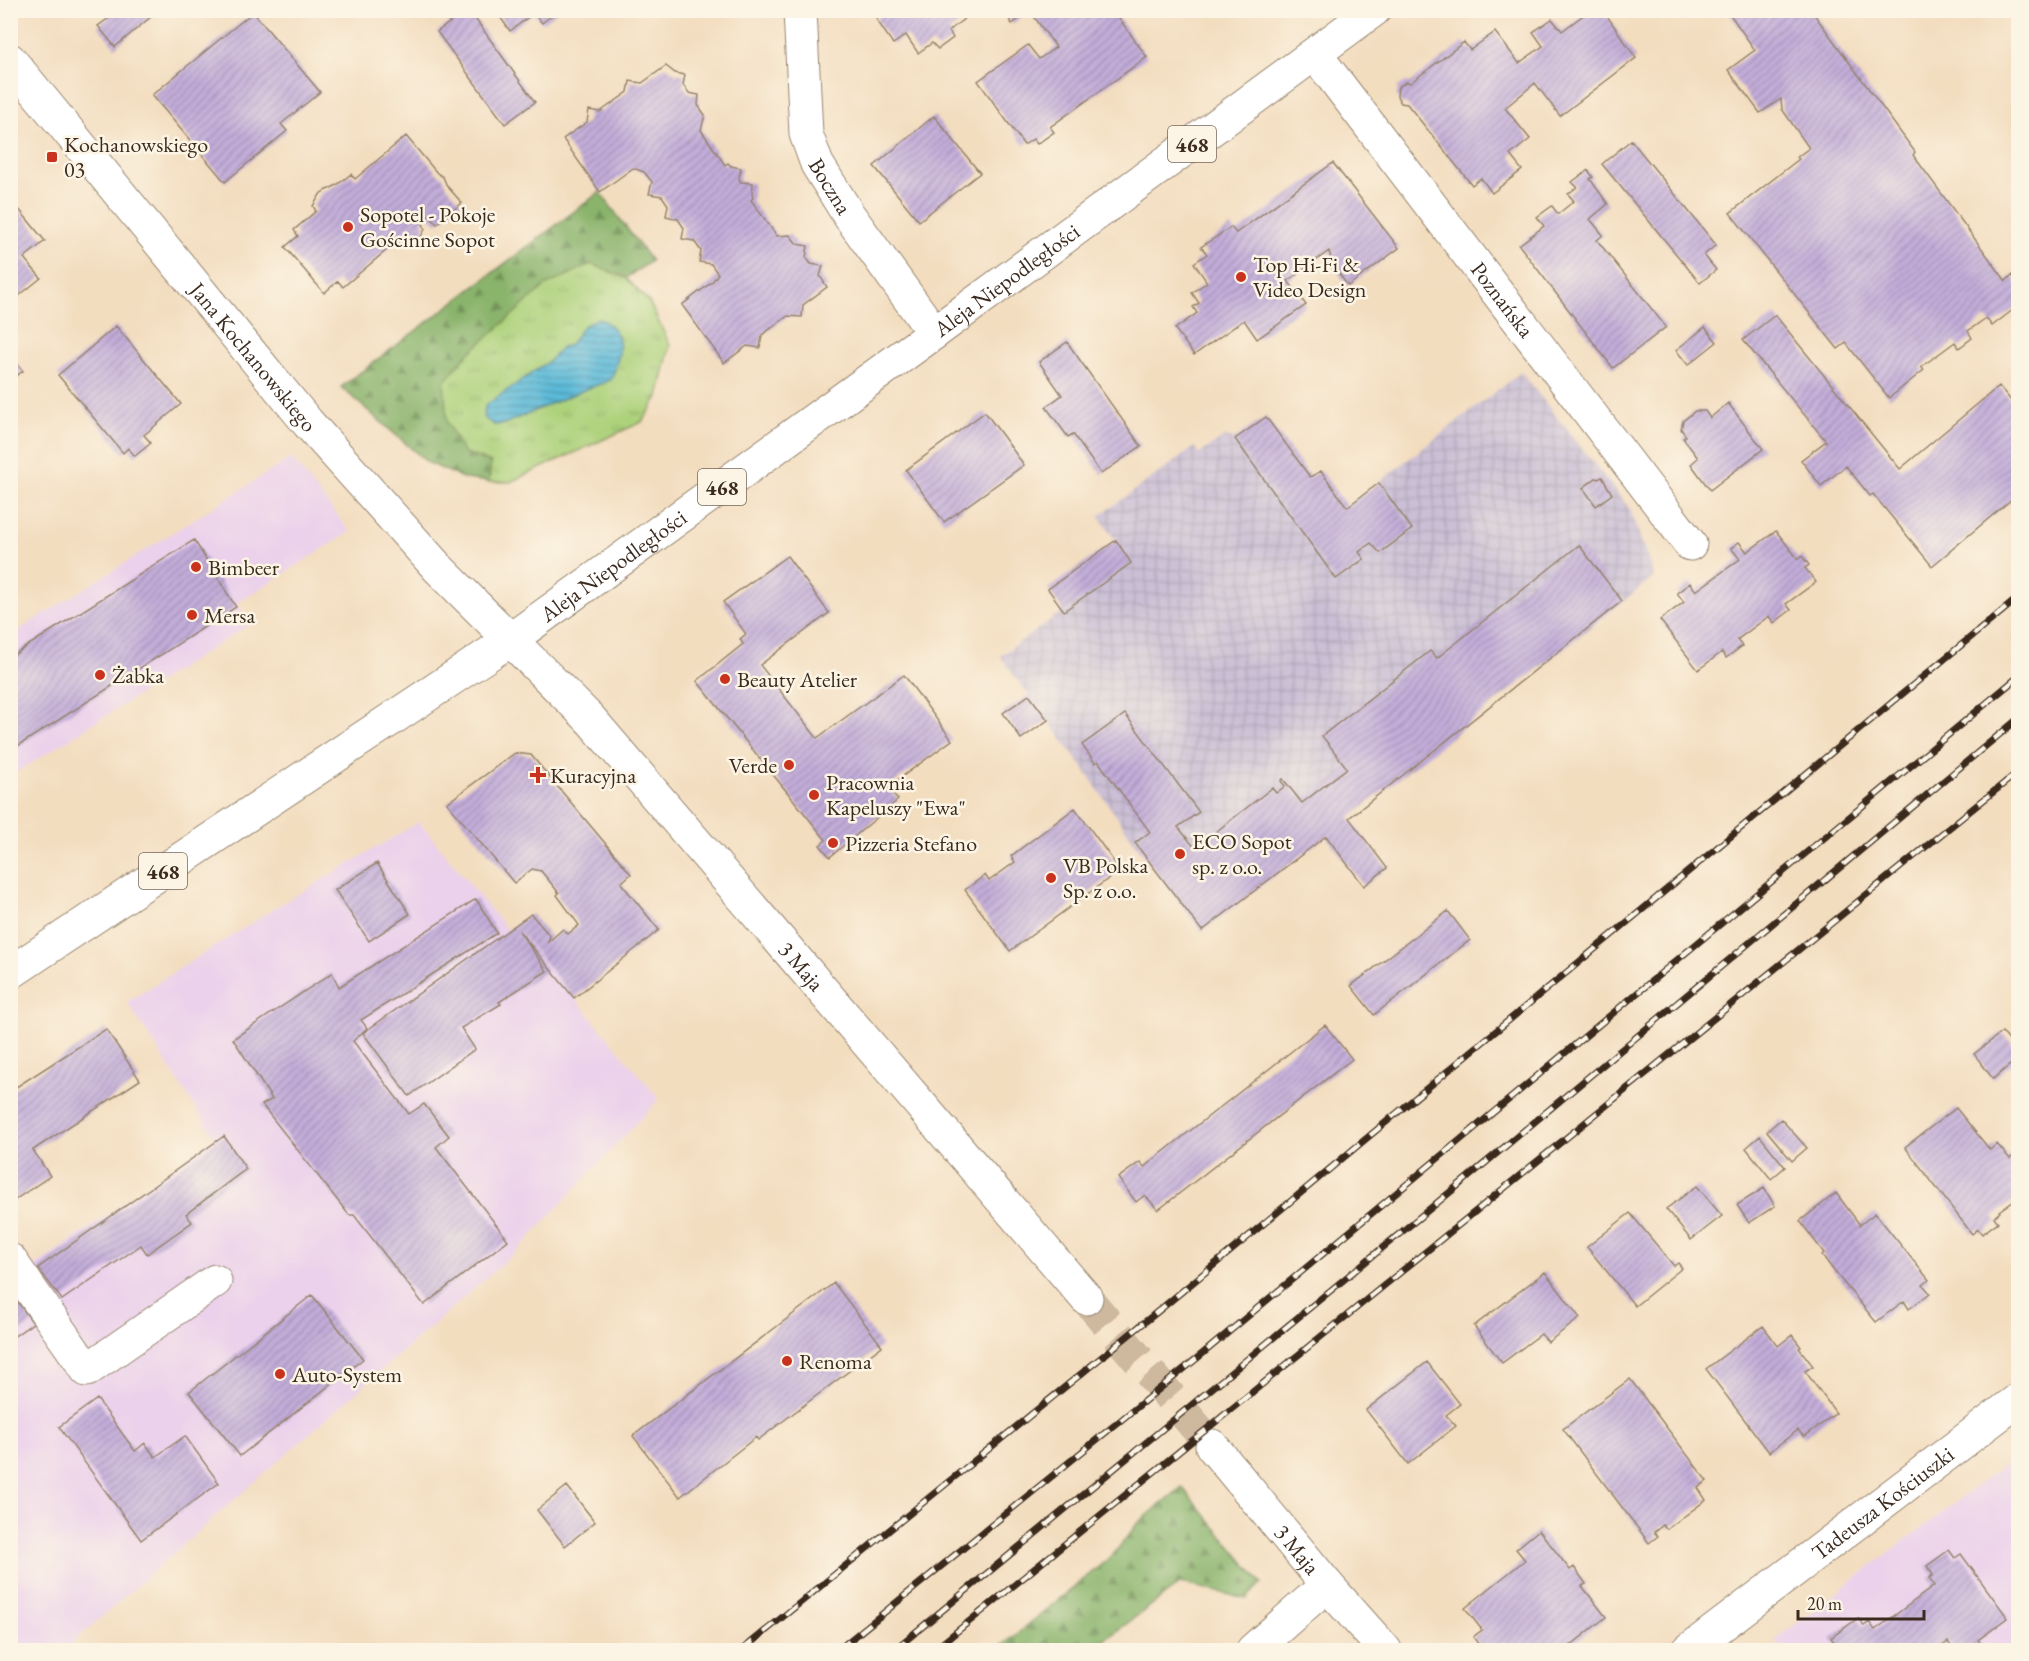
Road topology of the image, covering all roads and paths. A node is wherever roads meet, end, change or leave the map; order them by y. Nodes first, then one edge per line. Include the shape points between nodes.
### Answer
1 (800, 10) edge
2 (1374, 10) edge
3 (1315, 54) junction
4 (10, 60) edge
5 (934, 333) junction
6 (1690, 544) dead end
7 (510, 640) junction
8 (10, 973) edge
9 (10, 1260) edge
10 (215, 1281) dead end
11 (1086, 1298) tunnel mouth
12 (2019, 1400) edge
13 (1212, 1446) tunnel mouth
14 (1327, 1585) junction
15 (1253, 1650) edge
16 (1385, 1650) edge
17 (1689, 1650) edge

1 - 5 street, Boczna via 806,134 817,164
2 - 3 street, Aleja Niepodległości / 468
3 - 5 street, Aleja Niepodległości / 468
3 - 6 street, Poznańska
4 - 7 street, Jana Kochanowskiego via 308,423 438,568
5 - 7 street, Aleja Niepodległości / 468
7 - 8 street, Aleja Niepodległości / 468
7 - 11 street, 3 Maja via 591,720
9 - 10 street via 87,1370
12 - 17 street, Tadeusza Kościuszki
13 - 14 street, 3 Maja
14 - 15 street
14 - 16 street, 3 Maja

